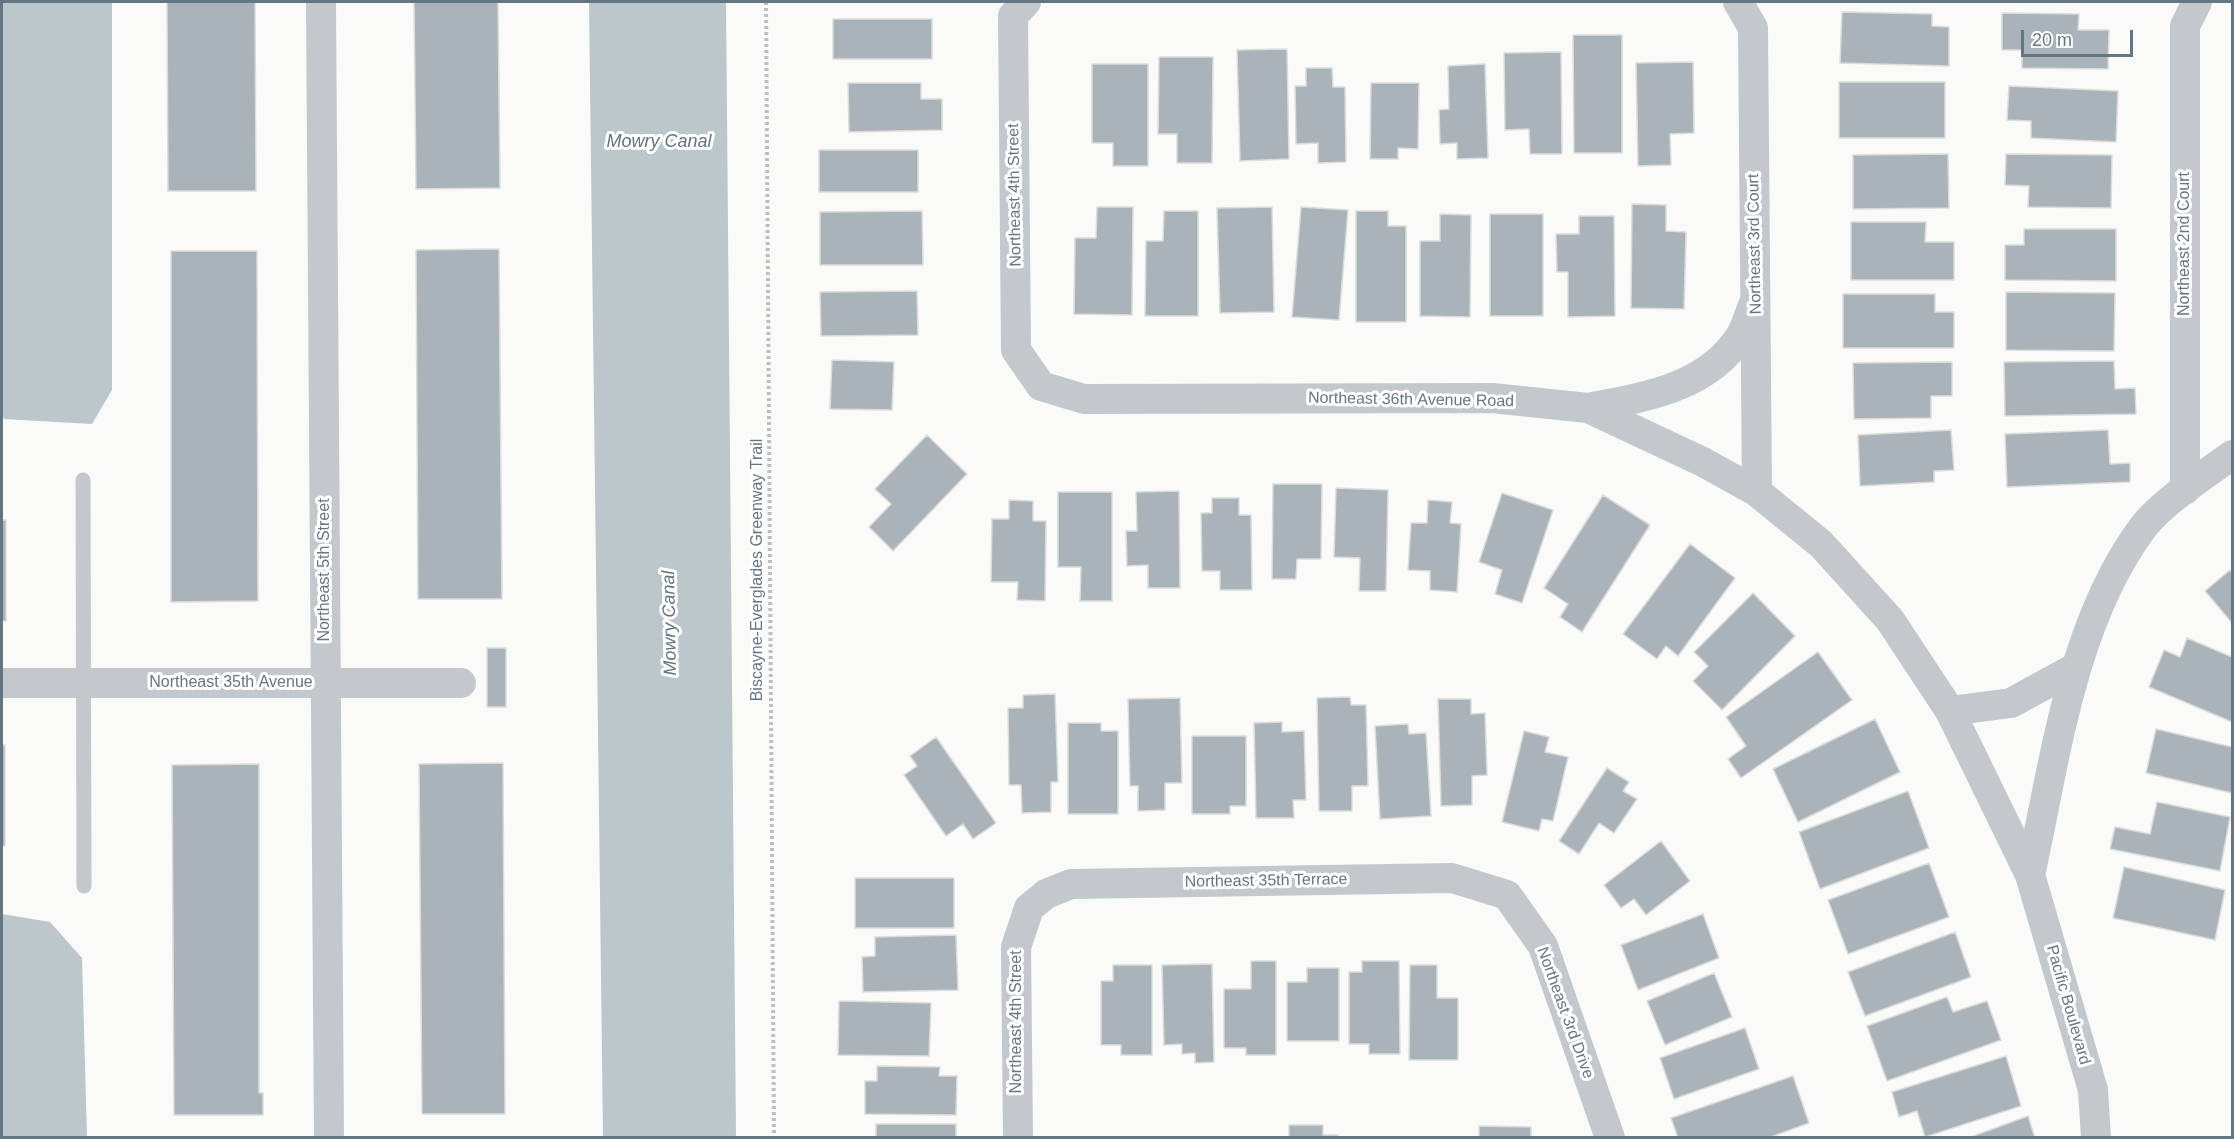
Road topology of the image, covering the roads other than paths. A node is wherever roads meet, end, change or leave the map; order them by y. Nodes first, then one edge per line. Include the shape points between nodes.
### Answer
1 (321, 2) edge
2 (1026, 2) edge
3 (1738, 2) edge
4 (2197, 2) edge
5 (1756, 300) junction
6 (1041, 386) joint
7 (1588, 408) junction
8 (2232, 455) edge
9 (83, 480) dead end
10 (2185, 490) junction
11 (1757, 492) junction
12 (2075, 668) junction
13 (2, 683) edge
14 (84, 683) junction
15 (326, 683) junction
16 (461, 683) dead end
17 (1950, 711) junction
18 (2030, 875) junction
19 (84, 886) dead end
20 (1507, 895) joint
21 (1029, 908) joint
22 (329, 1137) edge
23 (1018, 1137) edge
24 (1610, 1137) edge
25 (2097, 1137) edge

1 - 15 street, Northeast 5th Street
2 - 6 street, Northeast 4th Street via 1013,16 1016,350
3 - 5 street, Northeast 3rd Court via 1753,28
4 - 10 street, Northeast 2nd Court via 2185,26
5 - 7 street via 1741,334 1708,372 1632,400
5 - 11 street, Northeast 3rd Court
6 - 7 street, Northeast 36th Avenue Road via 1084,399 1492,398
7 - 11 street, Northeast 36th Avenue Road
8 - 10 street
9 - 14 lane
10 - 12 street via 2141,529 2104,595
11 - 17 street, Northeast 36th Avenue Road via 1821,544 1890,620
12 - 17 street via 2011,703
12 - 18 street
13 - 14 street, Northeast 35th Avenue
14 - 15 street, Northeast 35th Avenue
14 - 19 lane
15 - 16 street, Northeast 35th Avenue
15 - 22 street, Northeast 5th Street
17 - 18 street, Northeast 36th Avenue Road
18 - 25 street, Pacific Boulevard via 2093,1090
20 - 21 street, Northeast 35th Terrace via 1452,878 1071,884 1046,894
20 - 24 street, Northeast 3rd Drive via 1543,946
21 - 23 street, Northeast 4th Street via 1016,946

